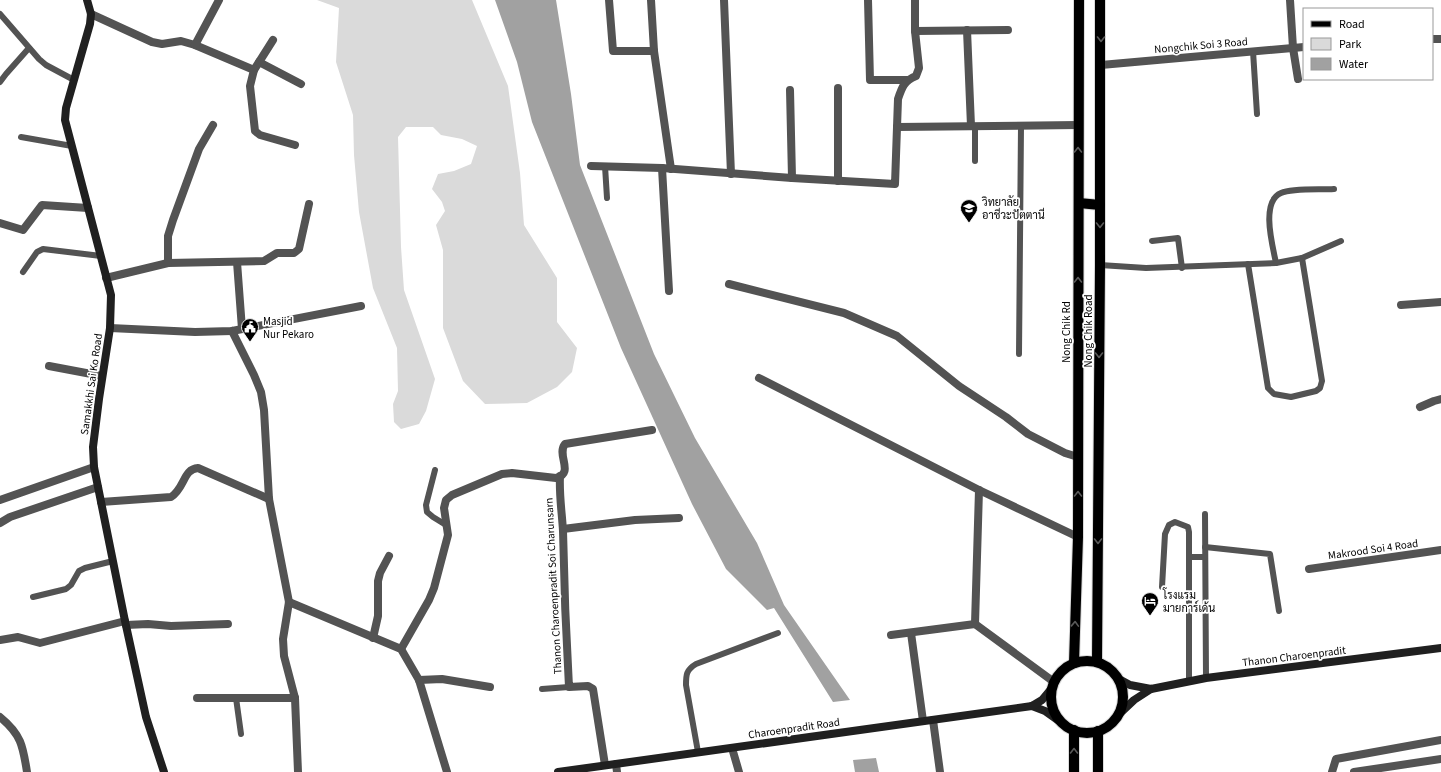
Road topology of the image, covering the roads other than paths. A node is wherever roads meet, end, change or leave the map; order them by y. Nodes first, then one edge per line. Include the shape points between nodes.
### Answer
1 (87, 0) edge
2 (219, 0) edge
3 (609, 0) edge
4 (651, 0) edge
5 (724, 0) edge
6 (868, 0) edge
7 (915, 0) edge
8 (1079, 0) edge
9 (1100, 0) edge
10 (1290, 0) edge
11 (0, 14) edge
12 (91, 14) junction
13 (967, 30) junction
14 (1008, 30) dead end
15 (915, 31) junction
16 (273, 40) dead end
17 (195, 45) junction
18 (1303, 47) edge
19 (29, 48) junction
20 (1293, 48) junction
21 (654, 51) junction
22 (1253, 51) junction
23 (259, 62) junction
24 (1100, 65) junction
25 (254, 70) junction
26 (1298, 79) dead end
27 (74, 80) junction
28 (907, 80) junction
29 (0, 82) edge
30 (301, 84) dead end
31 (838, 88) dead end
32 (790, 90) dead end
33 (1257, 114) dead end
34 (213, 125) dead end
35 (1078, 125) junction
36 (973, 126) junction
37 (1021, 126) junction
38 (897, 127) junction
39 (21, 138) dead end
40 (295, 145) dead end
41 (72, 146) junction
42 (975, 161) dead end
43 (591, 166) dead end
44 (605, 166) junction
45 (662, 168) junction
46 (671, 169) junction
47 (731, 174) junction
48 (792, 178) junction
49 (838, 181) junction
50 (1334, 189) dead end
51 (607, 198) dead end
52 (1078, 203) junction
53 (309, 204) dead end
54 (1100, 205) junction
55 (88, 208) junction
56 (0, 223) edge
57 (1152, 241) dead end
58 (1341, 241) dead end
59 (101, 256) junction
60 (1302, 258) junction
61 (237, 262) junction
62 (168, 264) junction
63 (1248, 264) junction
64 (1276, 264) junction
65 (1100, 266) junction
66 (1182, 268) junction
67 (23, 272) dead end
68 (106, 278) junction
69 (729, 284) dead end
70 (669, 291) dead end
71 (1441, 302) edge
72 (1401, 304) dead end
73 (362, 306) dead end
74 (110, 328) junction
75 (242, 329) junction
76 (232, 331) junction
77 (1019, 354) dead end
78 (49, 366) dead end
79 (102, 376) junction
80 (759, 378) dead end
81 (1441, 399) edge
82 (1420, 407) dead end
83 (652, 430) dead end
84 (1078, 456) junction
85 (94, 467) junction
86 (435, 470) dead end
87 (560, 476) junction
88 (98, 487) junction
89 (979, 490) junction
90 (270, 499) junction
91 (0, 500) edge
92 (101, 502) junction
93 (1205, 514) dead end
94 (679, 518) dead end
95 (0, 523) edge
96 (446, 525) junction
97 (562, 529) junction
98 (1078, 537) junction
99 (1205, 547) junction
100 (1441, 550) edge
101 (389, 556) dead end
102 (1205, 556) junction
103 (1189, 558) junction
104 (113, 561) junction
105 (1309, 569) dead end
106 (1162, 587) dead end
107 (33, 597) dead end
108 (289, 602) junction
109 (1279, 611) dead end
110 (125, 623) junction
111 (228, 624) dead end
112 (975, 624) junction
113 (778, 633) dead end
114 (911, 633) junction
115 (891, 635) dead end
116 (373, 638) junction
117 (0, 640) edge
118 (1441, 648) edge
119 (401, 649) junction
120 (1097, 662) junction
121 (1074, 663) junction
122 (1117, 678) junction
123 (1206, 678) junction
124 (418, 680) junction
125 (1189, 682) junction
126 (1053, 685) junction
127 (490, 687) dead end
128 (569, 688) junction
129 (542, 689) dead end
130 (1151, 689) junction
131 (197, 698) dead end
132 (236, 698) junction
133 (295, 698) junction
134 (1032, 706) junction
135 (1117, 716) junction
136 (0, 717) edge
137 (933, 720) junction
138 (923, 721) junction
139 (1059, 721) junction
140 (1074, 730) junction
141 (1098, 731) junction
142 (241, 734) dead end
143 (1441, 740) edge
144 (732, 748) junction
145 (698, 752) junction
146 (1441, 759) edge
147 (605, 766) junction
148 (616, 768) edge
149 (27, 772) edge
150 (164, 772) edge
151 (298, 772) edge
152 (447, 772) edge
153 (558, 772) edge
154 (739, 772) edge
155 (940, 772) edge
156 (1074, 772) edge
157 (1098, 772) edge
158 (1332, 772) edge
159 (1354, 772) edge

1 - 12 street, Samakkhi Sai Ko Road
2 - 17 street
3 - 21 street via 613,51
4 - 21 street
5 - 47 street
6 - 28 street via 870,80
7 - 15 street
8 - 35 main road, Nong Chik Rd
9 -> 24 main road, Nong Chik Road
10 - 20 street
11 - 19 lane
12 - 17 street via 152,42 162,44 181,41
12 - 27 street, Samakkhi Sai Ko Road
13 - 14 street
13 - 15 street
13 - 36 street
15 - 28 street via 918,68 916,76
16 - 23 street
17 - 25 street
18 - 20 street, Nongchik Soi 3 Road
19 - 27 lane via 46,65
19 - 29 lane
20 - 22 street, Nongchik Soi 3 Road
20 - 26 street
21 - 46 street
22 - 24 street, Nongchik Soi 3 Road
22 - 33 lane
23 - 25 street
23 - 30 street
24 - 54 main road, Nong Chik Road
25 - 40 street via 250,86 255,131 260,135
27 - 41 street, Samakkhi Sai Ko Road via 65,120
28 - 38 street via 898,99
31 - 49 street
32 - 48 street
34 - 62 street via 199,149 173,220 168,236
35 - 37 street
52 -> 35 main road, Nong Chik Rd
36 - 37 street
36 - 38 street
36 - 42 lane
37 - 77 lane
38 - 49 street via 895,184
39 - 41 lane
41 - 55 street, Samakkhi Sai Ko Road
43 - 44 street
44 - 45 street
44 - 51 lane
45 - 46 street
45 - 70 street
46 - 47 street
47 - 48 street
48 - 49 street
50 - 64 lane via 1288,191 1279,193 1273,200 1269,220
52 - 54 main road
84 -> 52 main road, Nong Chik Rd
53 - 61 street via 297,251 277,253 264,261
54 -> 65 main road, Nong Chik Road
55 - 56 street via 42,205 23,230
55 - 59 street, Samakkhi Sai Ko Road
57 - 66 lane via 1178,238
58 - 60 lane
59 - 67 lane via 44,249 37,252
59 - 68 street, Samakkhi Sai Ko Road
60 - 63 lane via 1322,381 1316,391 1291,397 1274,394 1268,388
60 - 64 lane
61 - 62 street
61 - 75 street
62 - 68 street
63 - 64 lane
63 - 66 lane
65 - 66 lane
65 -> 120 main road, Nong Chik Road
68 - 74 street, Samakkhi Sai Ko Road via 111,295
69 - 84 street via 844,314 897,336 959,386 1020,429 1066,453
71 - 72 street
73 - 75 street
74 - 76 street
74 - 79 street, Samakkhi Sai Ko Road
75 - 76 street
76 - 90 street via 261,392
78 - 79 street
79 - 85 street, Samakkhi Sai Ko Road via 93,447
80 - 89 street
81 - 82 street
83 - 87 street, Thanon Charoenpradit Soi Charunsarn via 565,444 562,451 565,470
98 -> 84 main road, Nong Chik Rd
85 - 88 street, Samakkhi Sai Ko Road
85 - 91 street
86 - 96 lane via 426,505 427,512
87 - 96 street via 556,478 502,474 452,495 446,500 444,508
87 - 97 street, Thanon Charoenpradit Soi Charunsarn
88 - 92 street, Samakkhi Sai Ko Road
88 - 95 street
89 - 98 street
89 - 112 street
90 - 92 street via 193,468 189,470 179,490 171,497
90 - 108 street
92 - 104 street, Samakkhi Sai Ko Road
93 - 99 lane
94 - 97 street via 635,520
96 - 119 street via 448,535 430,600
97 - 128 street, Thanon Charoenpradit Soi Charunsarn
121 -> 98 main road, Nong Chik Rd
99 - 102 lane
99 - 109 lane via 1270,554
100 - 105 street, Makrood Soi 4 Road
101 - 116 street via 378,581 378,616
102 - 103 lane
102 - 123 lane
103 - 106 lane via 1188,526 1175,522 1169,525 1165,534
103 - 125 lane
104 - 107 lane via 79,571 66,589
104 - 110 street, Samakkhi Sai Ko Road
108 - 116 street
108 - 133 street via 283,640 284,656
110 - 111 street via 172,626
110 - 117 street via 40,643 18,637
110 - 150 street, Samakkhi Sai Ko Road via 146,717
112 - 114 street
112 - 126 street
113 - 145 lane via 690,668 686,676 686,685
114 - 115 street
114 - 138 street
116 - 119 street
118 - 123 street, Thanon Charoenpradit
119 - 124 street
120 - 121 main road
120 - 122 main road via 1108,668
121 - 126 main road via 1061,672
122 - 130 street via 1130,685
122 - 135 main road via 1122,687 1123,700
123 - 125 street, Thanon Charoenpradit
124 - 127 street via 442,679
124 - 152 street
125 - 130 street, Thanon Charoenpradit
126 - 134 street via 1042,700
126 - 139 main road via 1051,700
128 - 129 lane
128 - 147 street, Thanon Charoenpradit Soi Charunsarn via 588,686 592,689
130 - 135 street
131 - 132 street
132 - 133 street
132 - 142 lane
133 - 151 street
134 - 137 street, Charoenpradit Road
134 - 139 street
135 - 141 main road via 1113,722
136 - 149 street via 14,730 24,751
137 - 138 street, Charoenpradit Road
137 - 155 street
138 - 144 street, Charoenpradit Road
139 - 140 main road
140 - 141 main road via 1080,733
156 -> 140 main road
141 - 157 main road
143 - 158 street via 1336,759
144 - 145 street, Charoenpradit Road
144 - 154 street
145 - 148 street, Charoenpradit Road
146 - 159 street
147 - 148 street, Charoenpradit Road
147 - 153 street, Charoenpradit Road

